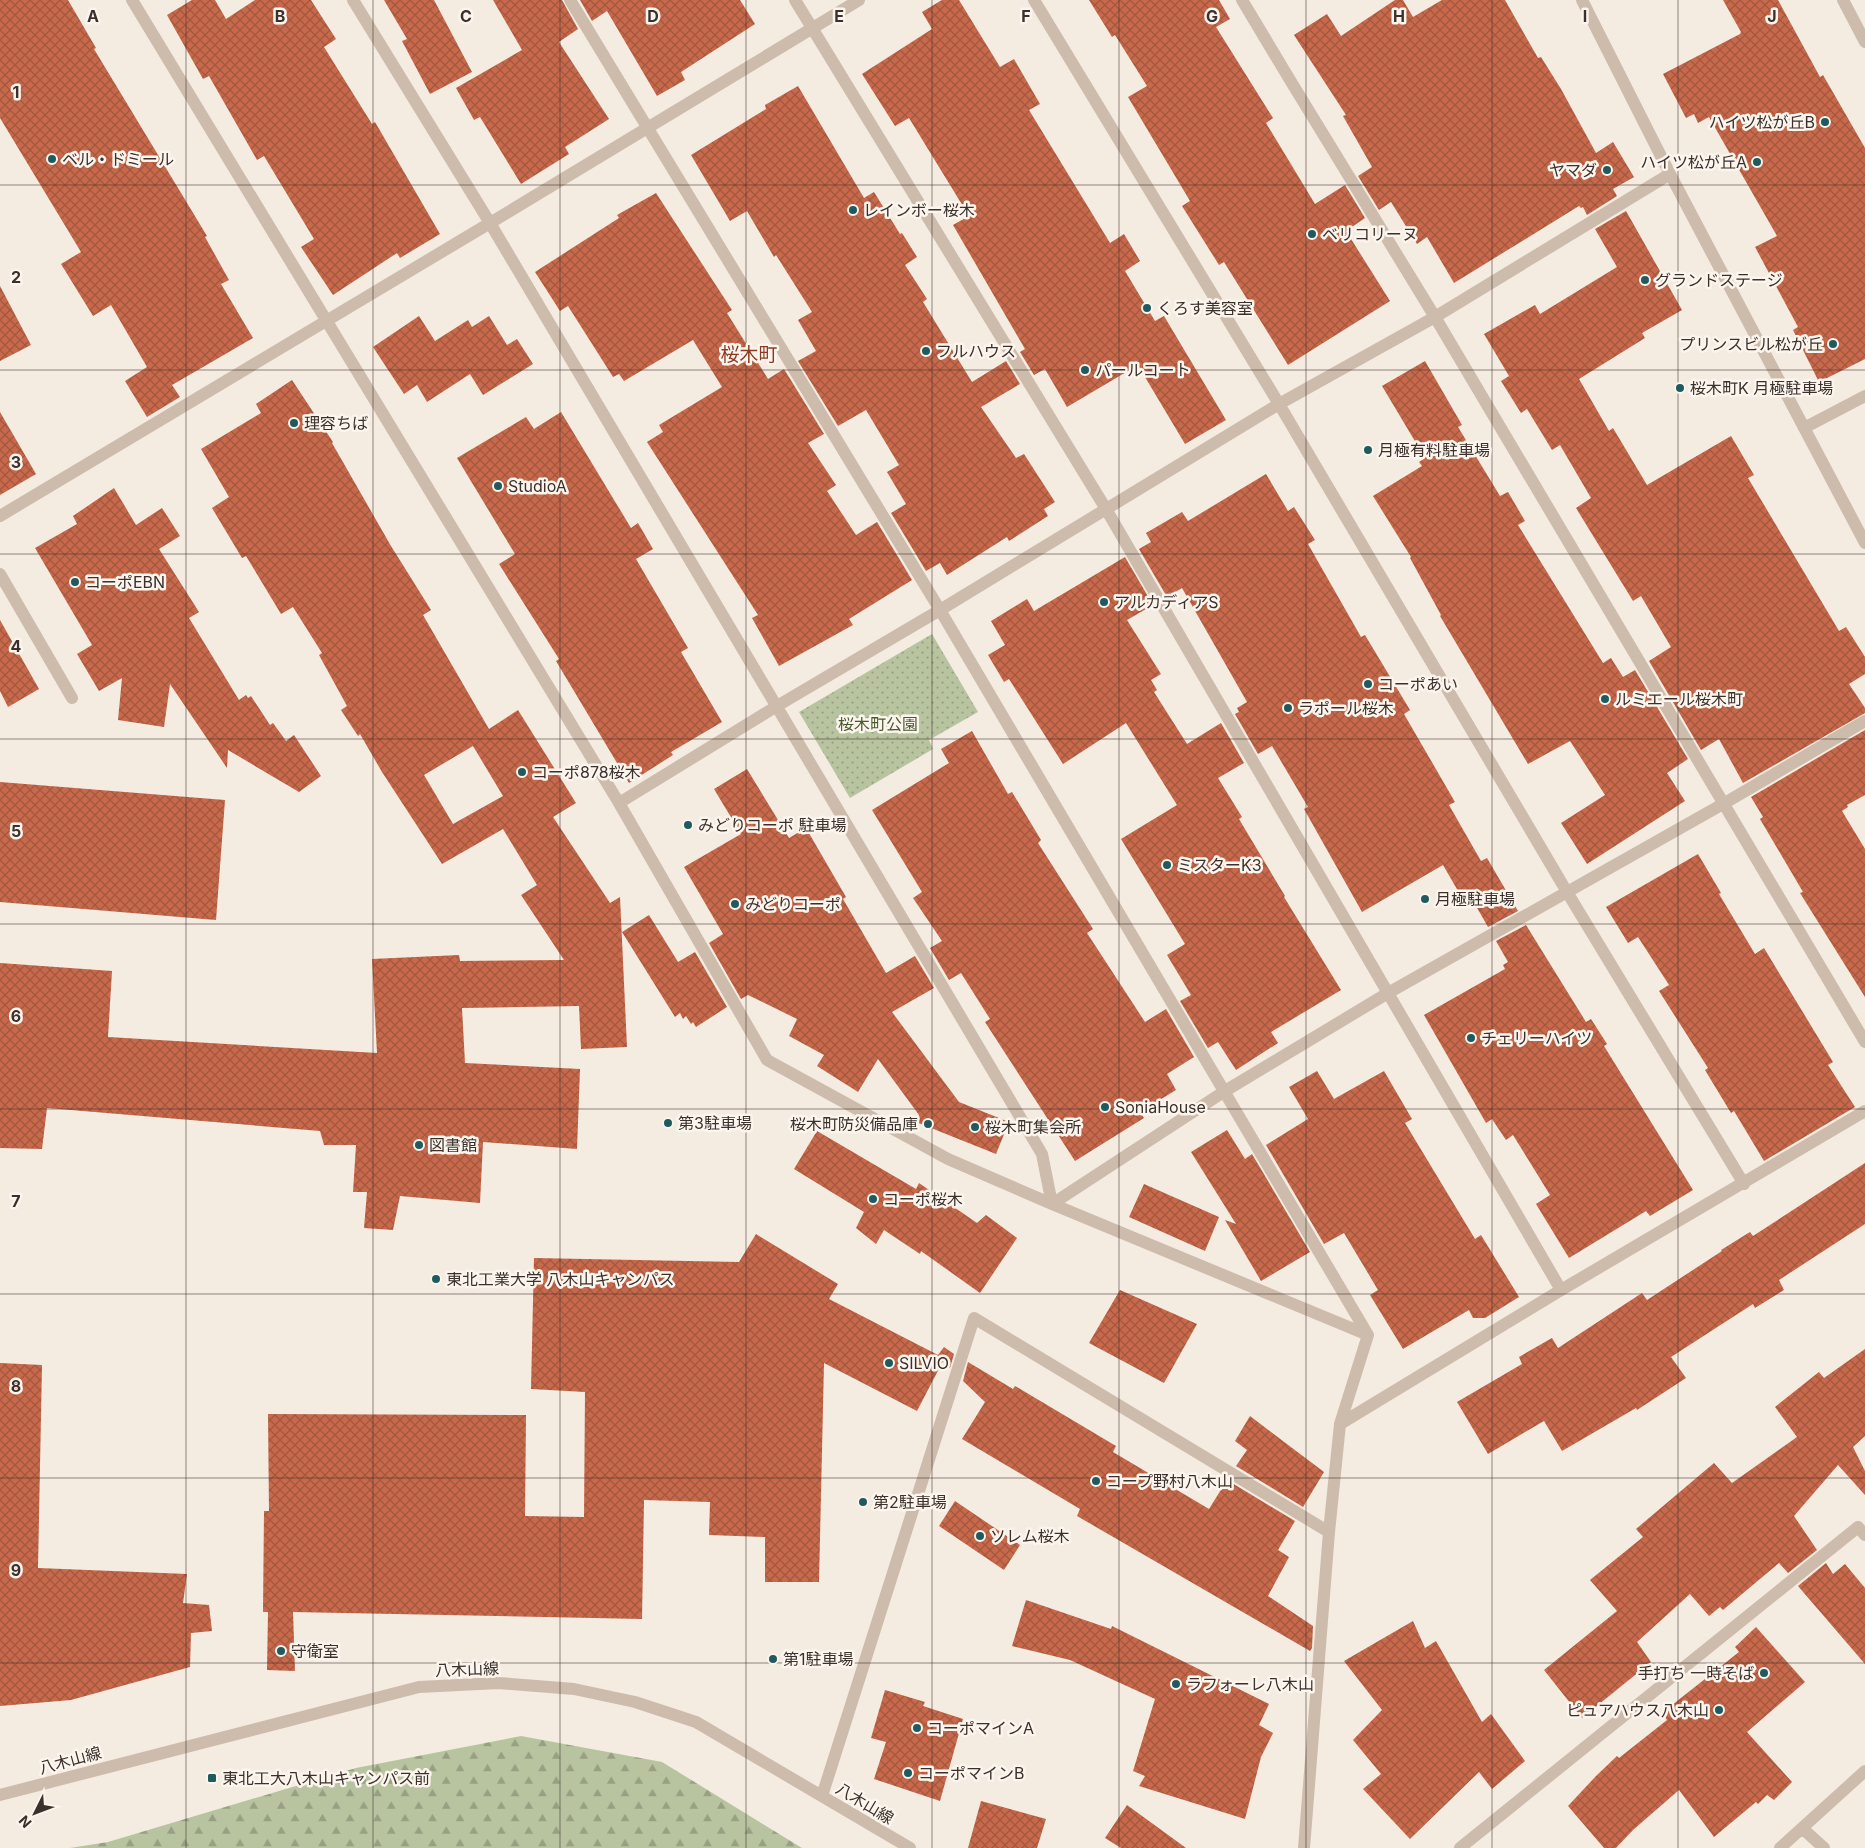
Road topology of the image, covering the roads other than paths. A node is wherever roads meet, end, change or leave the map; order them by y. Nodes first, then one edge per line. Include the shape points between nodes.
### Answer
1 (132, 0) edge
2 (353, 0) edge
3 (570, 0) edge
4 (795, 0) edge
5 (859, 0) edge
6 (1034, 0) edge
7 (1242, 0) edge
8 (1582, 0) edge
9 (1843, 0) edge
10 (812, 28) junction
11 (1865, 42) edge
12 (648, 128) junction
13 (1670, 174) junction
14 (490, 224) junction
15 (1435, 317) junction
16 (325, 320) junction
17 (1865, 396) edge
18 (1279, 404) junction
19 (1804, 428) junction
20 (1106, 509) junction
21 (0, 516) edge
22 (1865, 543) edge
23 (0, 574) edge
24 (940, 610) junction
25 (72, 698) dead end
26 (777, 706) junction
27 (1865, 721) edge
28 (619, 803) junction
29 (1723, 804) junction
30 (1567, 892) junction
31 (1388, 993) junction
32 (1865, 1042) edge
33 (1225, 1091) junction
34 (1865, 1111) edge
35 (1744, 1184) junction
36 (1052, 1204) junction
37 (1561, 1290) junction
38 (1368, 1335) junction
39 (1340, 1424) junction
40 (1863, 1526) edge
41 (1329, 1532) junction
42 (1865, 1771) edge
43 (0, 1795) edge
44 (822, 1796) junction
45 (1802, 1828) junction
46 (910, 1848) edge
47 (1304, 1848) edge
48 (1460, 1848) edge
49 (1780, 1848) edge
50 (1824, 1848) edge

1 - 16 street
2 - 14 street
3 - 12 street
4 - 10 street
5 - 10 street
6 - 18 street
7 - 15 street
8 - 13 street
9 - 11 street
10 - 12 street
10 - 20 street
12 - 14 street
12 - 24 street
13 - 15 street
13 - 19 street
14 - 16 street
14 - 26 street
15 - 18 street
15 - 29 street
16 - 21 street
16 - 28 street
17 - 19 street
18 - 20 street
18 - 30 street
19 - 22 street
20 - 24 street
20 - 31 street
23 - 25 street
24 - 26 street
24 - 33 street
26 - 28 street
26 - 36 street via 1042,1154
27 - 29 street
28 - 36 street via 767,1060 948,1159
29 - 30 street
29 - 32 street
30 - 31 street
30 - 35 street
31 - 33 street
31 - 37 street
33 - 36 street
33 - 38 street
34 - 35 street
35 - 37 street
36 - 38 street
37 - 39 street
38 - 39 street
39 - 41 street
40 - 48 street
41 - 44 street via 974,1318
41 - 47 street
42 - 45 street
43 - 44 street, 八木山線 via 419,1687 498,1683 574,1688 635,1702 696,1722
44 - 46 street, 八木山線
45 - 49 street
45 - 50 street

